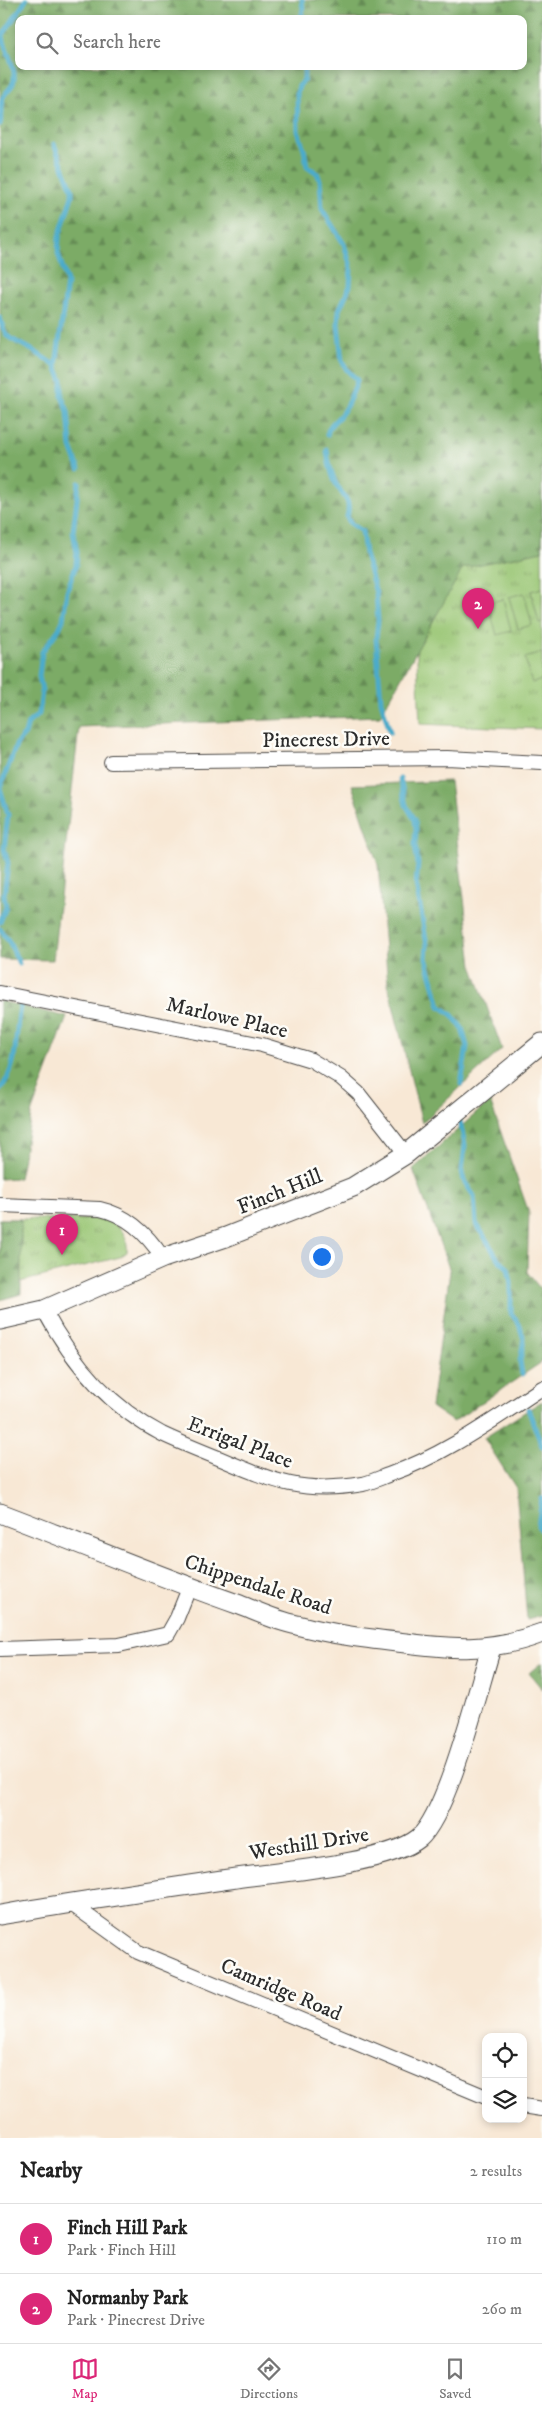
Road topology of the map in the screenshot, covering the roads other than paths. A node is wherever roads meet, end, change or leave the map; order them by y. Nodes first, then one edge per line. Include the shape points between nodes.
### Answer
1 (111, 762) dead end
2 (542, 762) edge
3 (0, 993) edge
4 (542, 1043) edge
5 (406, 1154) junction
6 (0, 1205) edge
7 (163, 1258) junction
8 (44, 1310) junction
9 (0, 1320) edge
10 (542, 1388) edge
11 (0, 1513) edge
12 (189, 1588) junction
13 (542, 1633) edge
14 (0, 1648) edge
15 (491, 1648) junction
16 (70, 1903) junction
17 (0, 1915) edge
18 (482, 2095) edge
19 (527, 2107) edge
20 (542, 2109) edge

1 - 2 street, Pinecrest Drive via 447,758
3 - 5 street, Marlowe Place via 262,1044 311,1060 341,1078 358,1093
4 - 5 street, Finch Hill
5 - 7 street, Finch Hill via 353,1186 226,1237
6 - 7 street via 115,1212 150,1239
7 - 8 street, Finch Hill
8 - 9 street, Finch Hill
8 - 10 street, Errigal Place via 72,1355 98,1386 127,1412 161,1433 200,1451 275,1482 300,1487 364,1484 414,1466
11 - 12 street, Chippendale Road
12 - 14 street via 168,1634 119,1645
12 - 15 street, Chippendale Road via 294,1625 341,1635 461,1648
13 - 15 street, Chippendale Road
15 - 16 street, Westhill Drive via 446,1792 433,1820 419,1837 407,1845 350,1862
16 - 17 street, Westhill Drive
16 - 18 street, Camridge Road via 138,1952
19 - 20 street

